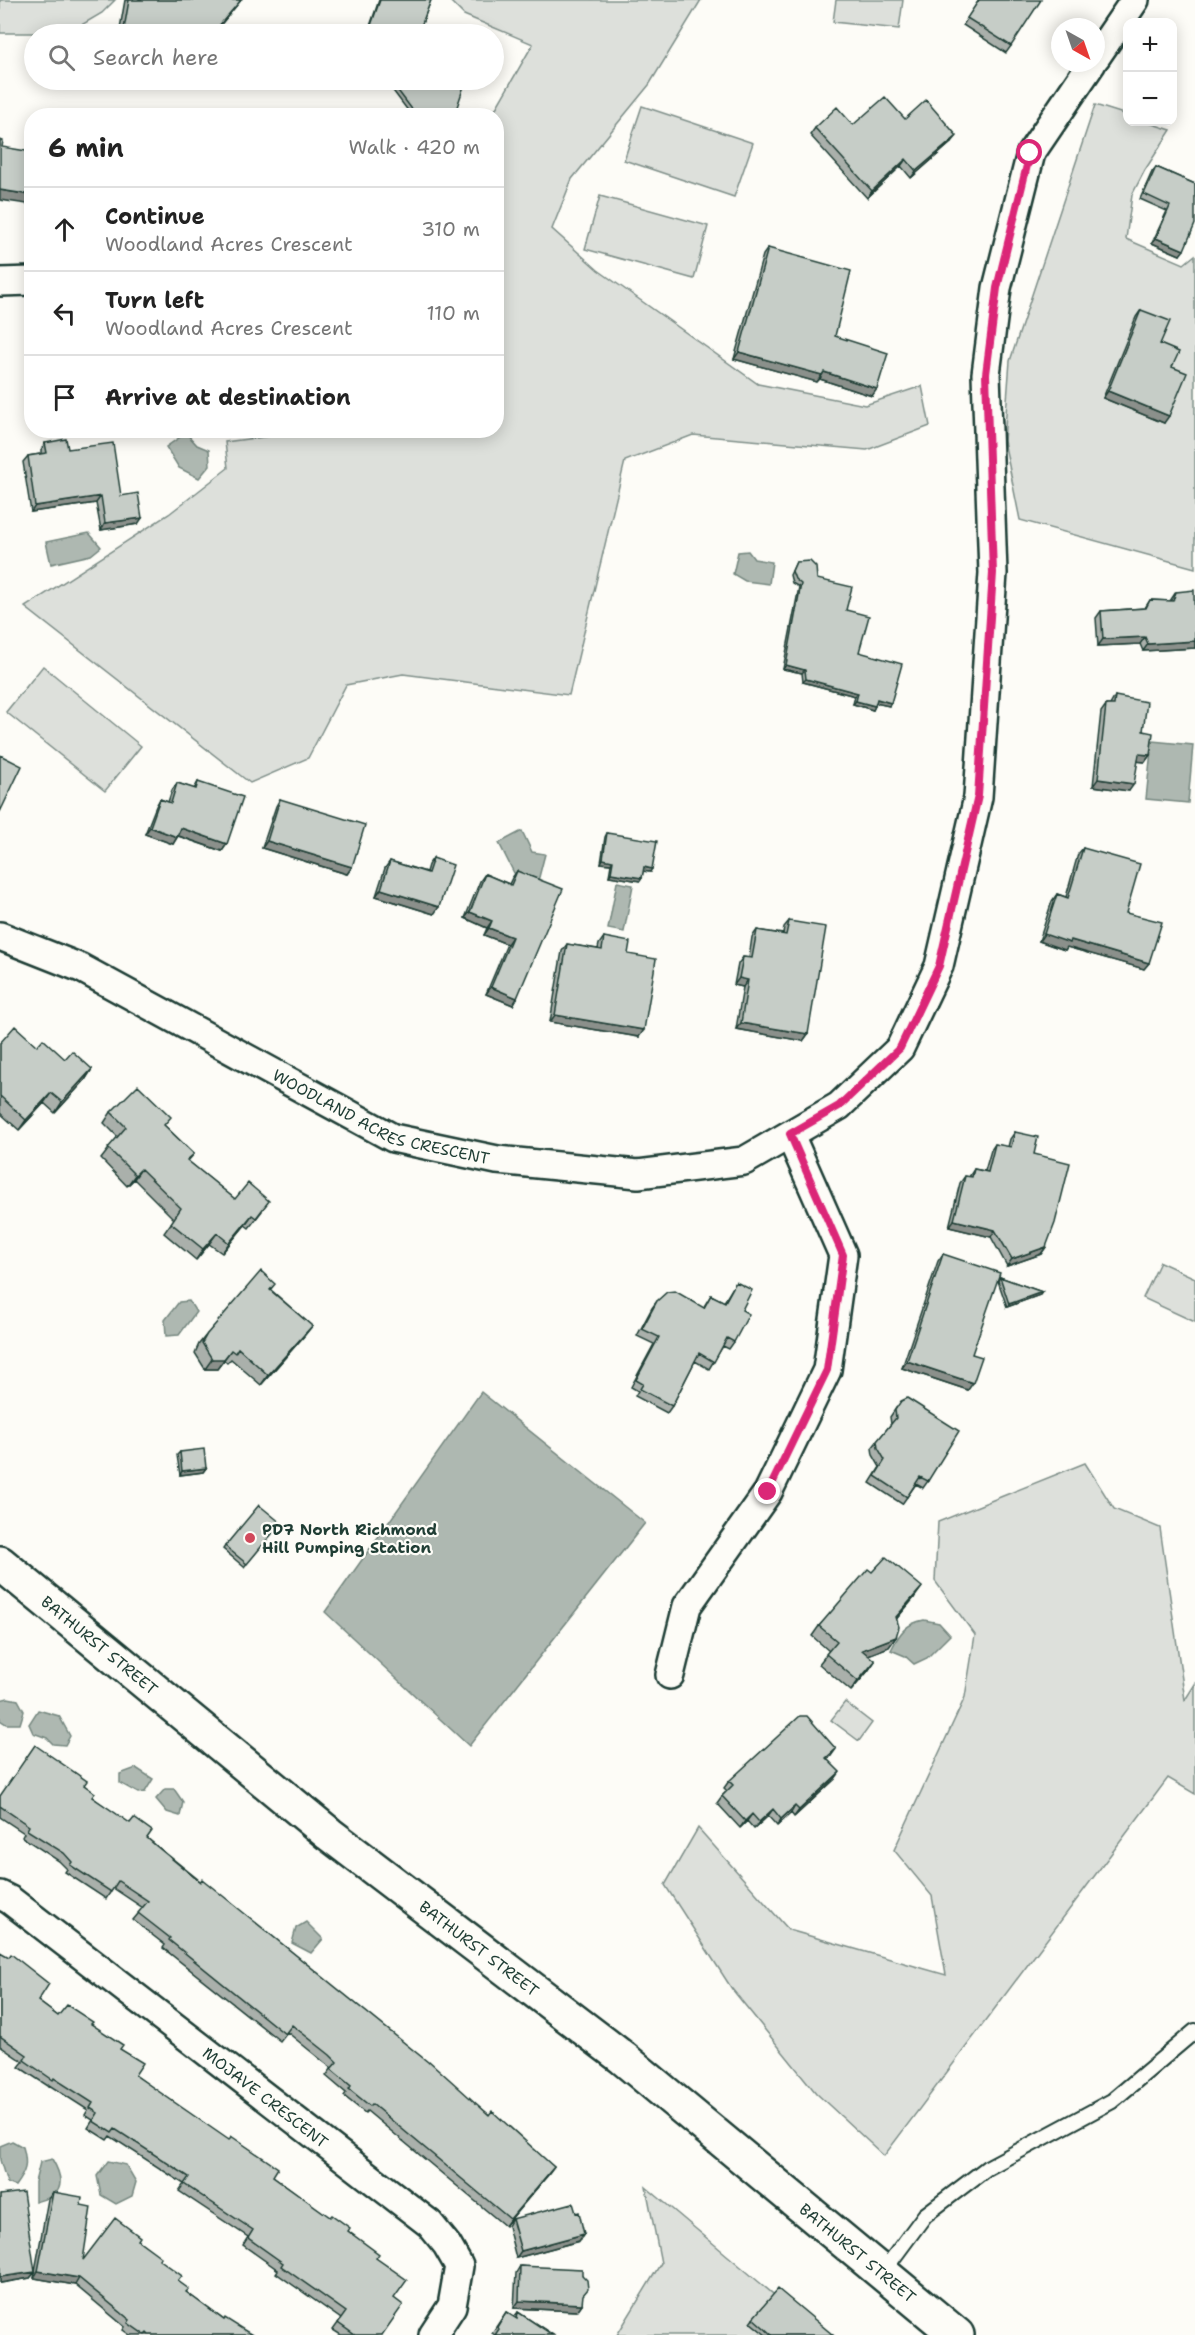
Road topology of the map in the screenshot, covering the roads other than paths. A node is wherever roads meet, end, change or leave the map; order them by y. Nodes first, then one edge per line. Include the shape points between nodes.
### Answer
1 (1136, 0) edge
2 (1105, 44) edge
3 (1086, 72) edge
4 (24, 281) edge
5 (0, 282) edge
6 (0, 936) edge
7 (790, 1134) junction
8 (0, 1563) edge
9 (670, 1675) dead end
10 (0, 1895) edge
11 (1195, 2031) edge
12 (882, 2273) junction
13 (433, 2335) edge
14 (957, 2335) edge

1 - 2 street
3 - 7 street, WOODLAND ACRES CRESCENT via 1030,153 997,288 986,374 993,573 978,796 939,966 900,1048 839,1106
4 - 5 street
6 - 7 street, WOODLAND ACRES CRESCENT via 81,968 393,1138 497,1160 638,1174 744,1161
7 - 9 street via 843,1255 827,1370 768,1492 687,1606
8 - 12 main road, BATHURST STREET via 329,1834 623,2058
10 - 13 street, MOJAVE CRESCENT via 429,2224 459,2266 452,2306
11 - 12 lane via 1112,2101 987,2168 925,2215
12 - 14 main road, BATHURST STREET

